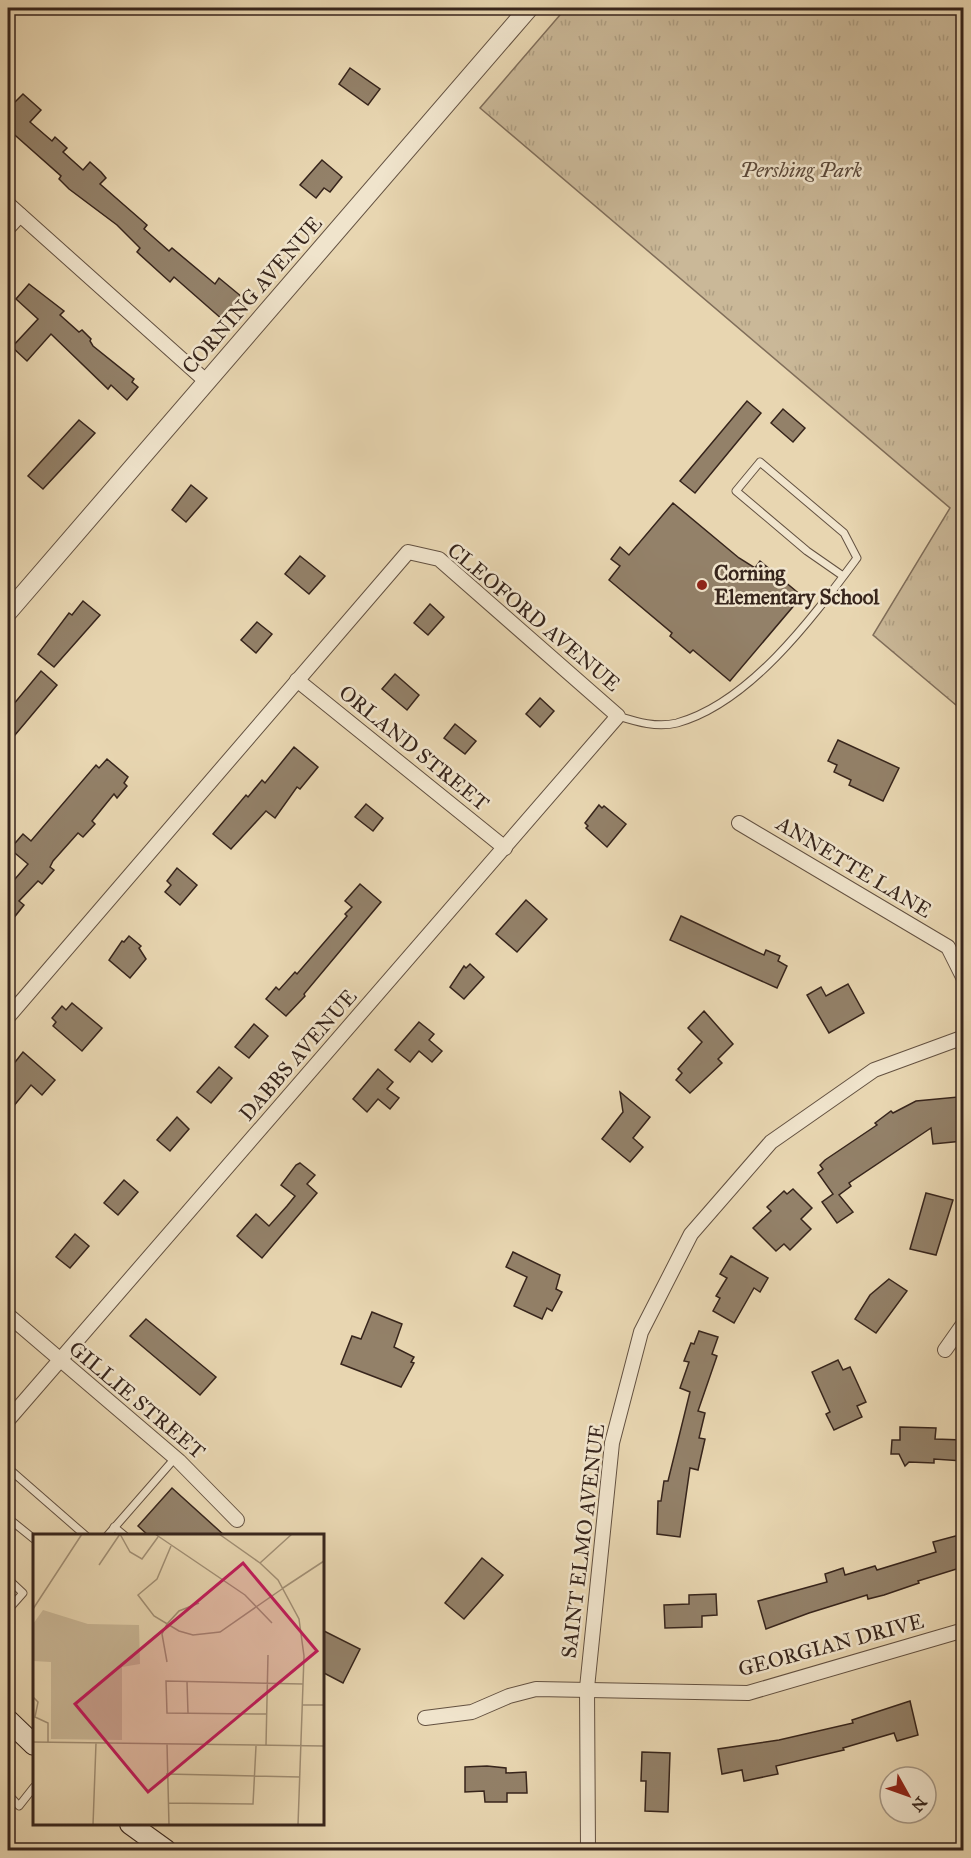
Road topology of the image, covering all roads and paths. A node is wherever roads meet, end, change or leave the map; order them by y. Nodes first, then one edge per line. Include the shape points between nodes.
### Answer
1 (529, 8) edge
2 (8, 204) edge
3 (20, 215) junction
4 (8, 228) edge
5 (207, 382) junction
6 (843, 576) junction
7 (8, 612) edge
8 (297, 680) junction
9 (618, 716) junction
10 (739, 823) dead end
11 (505, 848) junction
12 (963, 979) edge
13 (8, 1017) edge
14 (963, 1036) edge
15 (8, 1315) edge
16 (963, 1323) edge
17 (945, 1350) dead end
18 (60, 1362) junction
19 (8, 1420) edge
20 (176, 1457) junction
21 (8, 1468) edge
22 (8, 1518) edge
23 (237, 1520) dead end
24 (114, 1527) junction
25 (84, 1534) edge
26 (109, 1534) edge
27 (123, 1534) edge
28 (33, 1538) edge
29 (8, 1580) edge
30 (8, 1610) edge
31 (963, 1630) edge
32 (587, 1688) junction
33 (425, 1718) dead end
34 (8, 1720) edge
35 (33, 1744) edge
36 (33, 1788) edge
37 (8, 1794) edge
38 (131, 1825) edge
39 (166, 1851) edge
40 (588, 1851) edge

1 - 5 street, CORNING AVENUE
2 - 3 street
3 - 4 street
3 - 5 street
5 - 7 street, CORNING AVENUE
6 - 6 lane, CLEOFORD AVENUE via 857,558 844,532 760,462 736,491
6 - 9 lane, CLEOFORD AVENUE via 763,672 725,701 676,723 647,725
8 - 9 street, CLEOFORD AVENUE via 408,552 439,559
8 - 11 street, ORLAND STREET
8 - 13 street, CLEOFORD AVENUE
9 - 11 street, DABBS AVENUE
10 - 12 street, ANNETTE LANE via 948,947
11 - 18 street, DABBS AVENUE
14 - 32 street, SAINT ELMO AVENUE via 874,1070 771,1142 691,1234 641,1332 612,1443
15 - 18 street, GILLIE STREET
16 - 17 street
18 - 19 street, DABBS AVENUE
18 - 20 street, GILLIE STREET
20 - 23 street, GILLIE STREET
20 - 24 lane
21 - 25 lane
22 - 28 lane
24 - 26 lane
24 - 27 lane
29 - 30 lane via 23,1593
31 - 32 street, GEORGIAN DRIVE via 748,1693
32 - 33 street, GEORGIAN DRIVE via 522,1691 472,1712
32 - 40 street, SAINT ELMO AVENUE
34 - 35 main road
36 - 37 lane via 19,1806
38 - 39 main road

